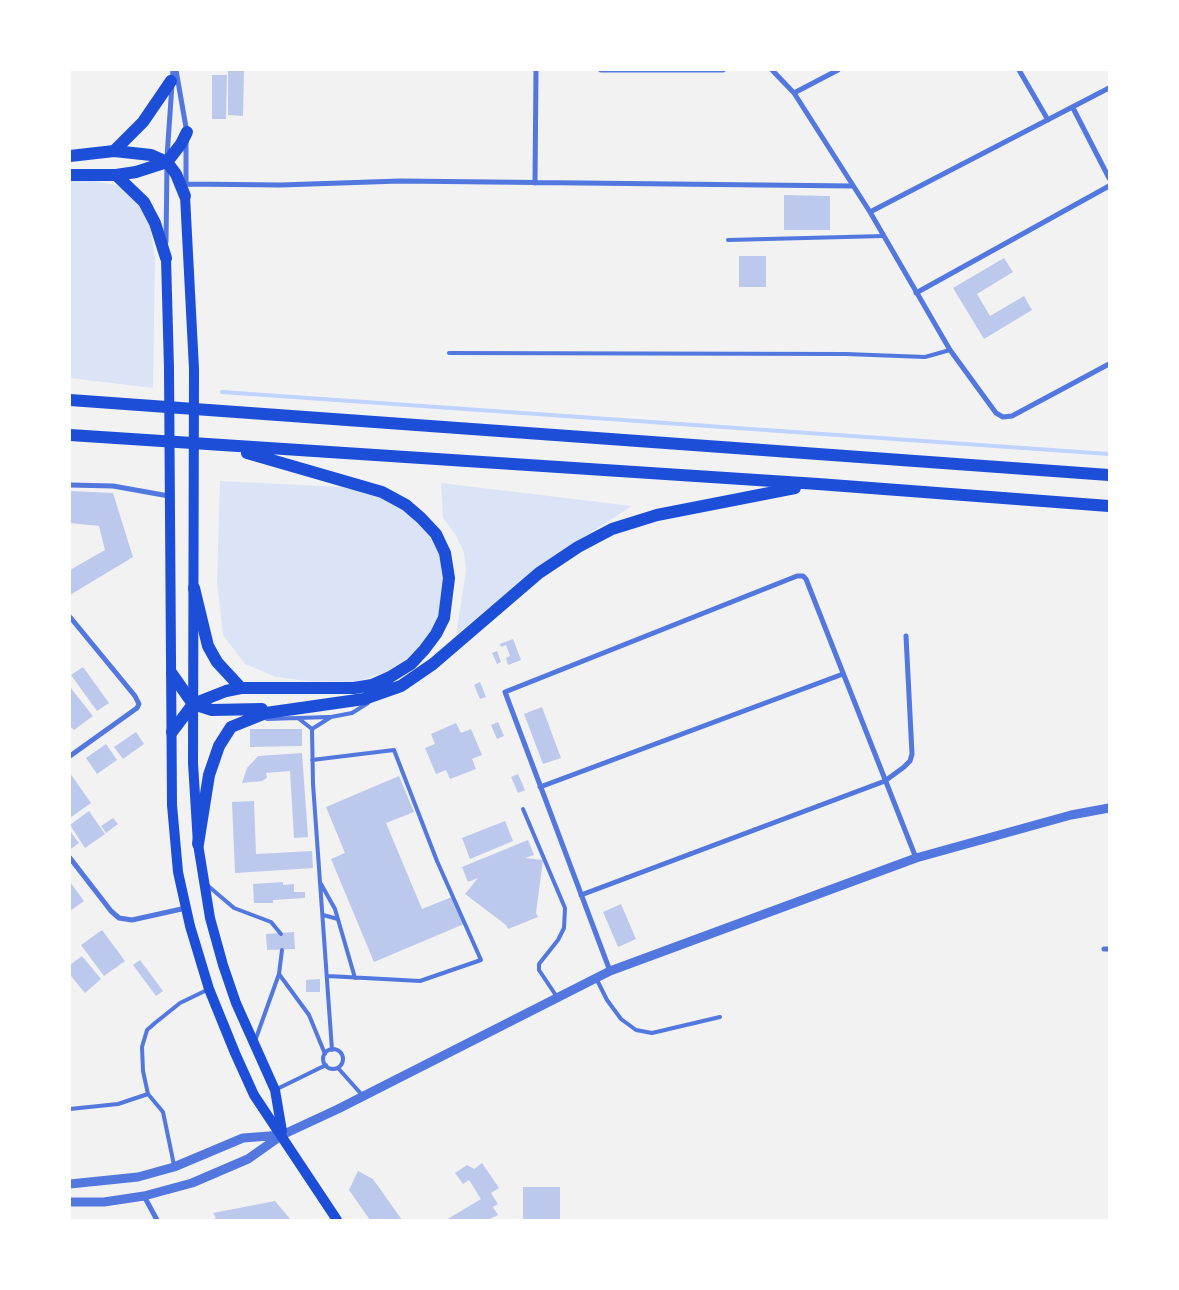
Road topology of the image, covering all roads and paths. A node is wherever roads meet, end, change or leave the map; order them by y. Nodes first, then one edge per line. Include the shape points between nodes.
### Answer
1 (536, 70) edge
2 (601, 70) edge
3 (723, 70) edge
4 (772, 70) edge
5 (838, 70) edge
6 (1019, 70) edge
7 (173, 74) edge
8 (1109, 88) edge
9 (794, 93) junction
10 (1073, 108) junction
11 (1048, 120) junction
12 (187, 132) junction
13 (114, 151) junction
14 (70, 156) edge
15 (167, 162) junction
16 (70, 175) edge
17 (116, 175) junction
18 (1109, 178) edge
19 (535, 183) junction
20 (853, 186) junction
21 (1109, 186) edge
22 (186, 190) junction
23 (870, 212) junction
24 (884, 236) junction
25 (728, 240) dead end
26 (166, 258) junction
27 (916, 293) junction
28 (950, 350) junction
29 (449, 353) dead end
30 (1109, 364) edge
31 (70, 400) edge
32 (70, 435) edge
33 (226, 447) junction
34 (1109, 475) edge
35 (818, 484) junction
36 (70, 485) edge
37 (170, 493) junction
38 (1109, 506) edge
39 (194, 588) junction
40 (70, 617) edge
41 (906, 636) dead end
42 (172, 674) junction
43 (843, 674) junction
44 (241, 688) junction
45 (382, 694) junction
46 (193, 704) junction
47 (294, 713) junction
48 (331, 717) junction
49 (312, 729) junction
50 (172, 732) junction
51 (70, 756) edge
52 (312, 760) junction
53 (885, 781) junction
54 (540, 787) junction
55 (1109, 808) edge
56 (523, 809) dead end
57 (198, 844) junction
58 (70, 858) edge
59 (916, 858) junction
60 (204, 882) junction
61 (320, 882) junction
62 (581, 895) junction
63 (186, 908) junction
64 (323, 915) junction
65 (338, 919) junction
66 (281, 934) dead end
67 (282, 950) dead end
68 (610, 971) junction
69 (280, 974) junction
70 (328, 976) junction
71 (355, 978) junction
72 (596, 978) junction
73 (209, 989) junction
74 (558, 999) junction
75 (720, 1017) dead end
76 (254, 1046) junction
77 (332, 1050) junction
78 (325, 1054) junction
79 (326, 1065) junction
80 (338, 1068) junction
81 (275, 1090) junction
82 (148, 1094) junction
83 (364, 1096) junction
84 (70, 1109) edge
85 (282, 1135) junction
86 (174, 1167) junction
87 (70, 1184) edge
88 (144, 1196) junction
89 (70, 1202) edge
90 (158, 1220) edge
91 (338, 1220) edge

1 - 19 street
2 - 3 street
4 - 9 street
5 - 9 street
6 - 11 street
7 - 12 street
7 - 13 highway via 143,122
7 - 15 street
8 - 10 street
9 - 20 street
10 - 11 street
10 - 18 street
11 - 23 street
12 - 15 highway
12 - 22 street
13 - 14 highway
13 - 15 highway via 139,152
15 - 17 highway
15 - 22 highway
15 - 26 street
16 - 17 highway
17 - 26 highway via 144,202 155,223
19 - 20 street
19 - 22 street via 400,181
20 - 23 street
21 - 27 street
22 - 39 main road via 194,369
23 - 24 street
24 - 25 lane
24 - 27 street
26 - 37 main road
27 - 28 street
28 - 29 lane via 925,357
28 - 30 street via 996,413 1003,417 1012,416
31 - 34 highway
32 - 33 highway
33 - 35 highway
33 - 44 highway via 382,492 406,506 436,534 445,553 449,578 447,602 436,634 411,664 390,677 354,688
35 - 38 highway
35 - 45 highway via 656,514 612,529 539,572 433,664 401,686
36 - 37 street
37 - 42 main road
39 - 44 highway via 208,646 217,662
39 - 46 main road
40 - 51 street via 139,704
41 - 53 street via 912,754 910,761
42 - 46 highway
42 - 50 main road
43 - 53 street
43 - 54 street
43 - 54 street via 806,579 797,576 507,690 505,695
44 - 46 highway
45 - 47 highway
45 - 48 lane via 352,713
46 - 47 highway via 212,710
46 - 50 highway
46 - 57 main road
47 - 48 lane
47 - 49 lane
47 - 57 highway via 247,719 231,728 219,746 203,799
48 - 49 lane
49 - 52 lane
50 - 63 main road via 172,806 178,872
52 - 61 lane
52 - 71 lane via 394,750 437,861 481,960 420,981
53 - 59 street
53 - 62 street
54 - 62 street
55 - 59 street via 1071,815
56 - 74 lane via 565,908 564,928 539,964 539,970
57 - 60 main road
58 - 63 street via 119,918 132,920
59 - 68 street
60 - 66 lane via 234,908 271,922
60 - 76 main road via 223,965
61 - 64 lane
61 - 65 lane
62 - 68 street
63 - 73 main road
64 - 65 lane
64 - 70 lane
65 - 71 lane
67 - 69 lane
68 - 72 street
69 - 76 lane
69 - 78 lane via 309,1015
70 - 71 lane
70 - 77 lane
72 - 74 street
72 - 75 lane via 621,1019 636,1030 652,1033
73 - 82 lane via 180,1003 147,1030 142,1047
73 - 85 main road via 254,1095
74 - 83 street
76 - 81 main road
77 - 78 lane
77 - 80 lane via 339,1051 343,1058
78 - 79 lane
79 - 80 lane
79 - 81 lane
80 - 83 lane
81 - 85 main road
82 - 84 lane via 118,1104
82 - 86 lane via 163,1112
83 - 85 street
85 - 86 street via 243,1138
85 - 88 street via 248,1159 192,1183
85 - 91 main road
86 - 87 street via 138,1177
88 - 89 street via 104,1202
88 - 90 street

